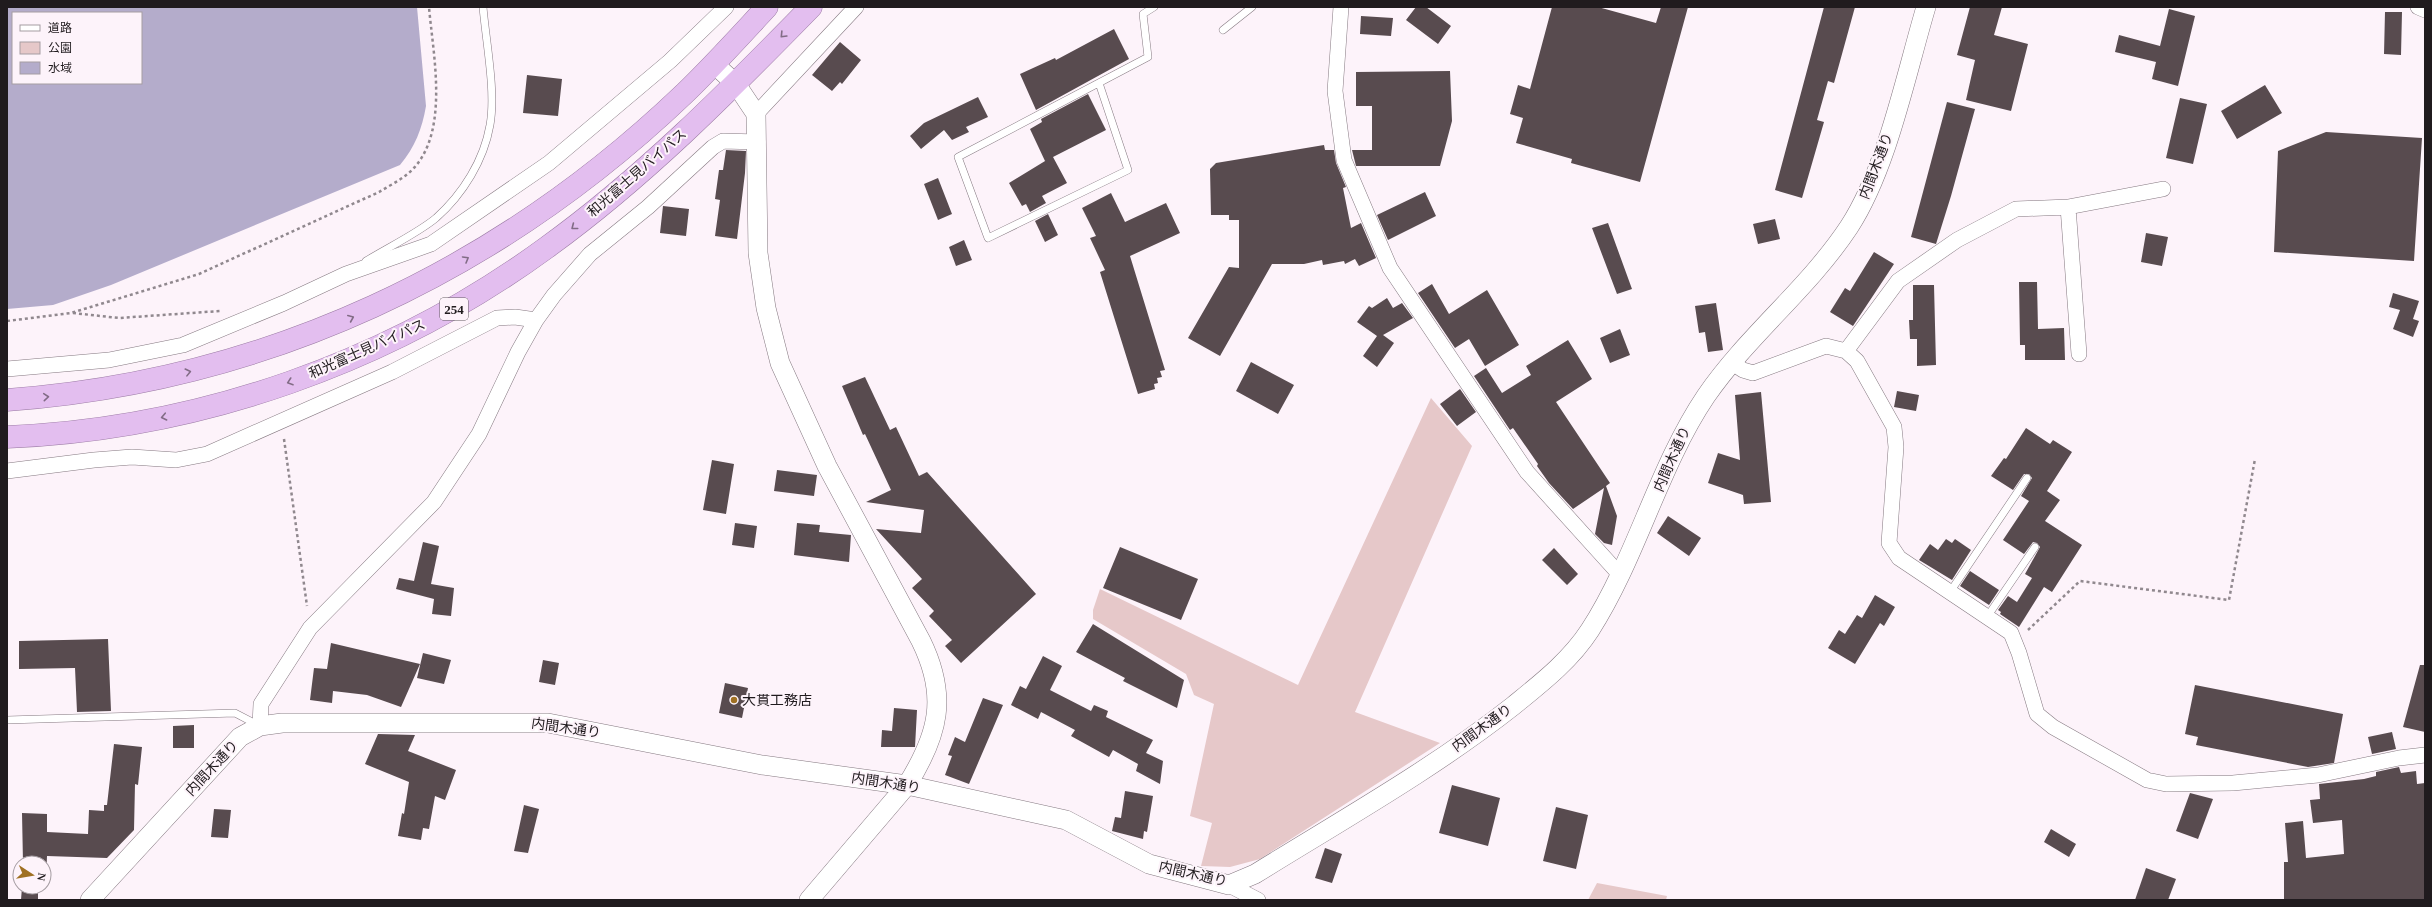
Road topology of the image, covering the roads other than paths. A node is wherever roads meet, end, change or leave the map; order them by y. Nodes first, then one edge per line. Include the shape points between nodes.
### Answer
1 (483, 7) edge
2 (726, 7) edge
3 (767, 7) edge
4 (811, 7) edge
5 (856, 7) edge
6 (1154, 7) edge
7 (1252, 7) edge
8 (1341, 7) edge
9 (1926, 7) edge
10 (2418, 7) edge
11 (2425, 10) edge
12 (1223, 30) dead end
13 (714, 64) junction
14 (1099, 83) junction
15 (736, 84) junction
16 (756, 114) junction
17 (758, 142) junction
18 (2163, 189) dead end
19 (2068, 207) junction
20 (346, 274) junction
21 (536, 320) junction
22 (1846, 351) junction
23 (2079, 354) dead end
24 (1731, 362) junction
25 (7, 370) edge
26 (7, 400) edge
27 (7, 437) edge
28 (7, 471) edge
29 (2027, 478) dead end
30 (2035, 547) dead end
31 (1621, 576) junction
32 (1950, 592) junction
33 (1986, 617) junction
34 (7, 720) edge
35 (260, 726) junction
36 (2425, 755) edge
37 (907, 785) junction
38 (1229, 885) junction
39 (90, 900) edge
40 (809, 900) edge
41 (1258, 900) edge

1 - 20 lane via 491,98 490,125 480,160 461,190 435,218
2 - 20 street via 670,61 549,163 431,244
3 - 13 highway, 和光富士見バイパス
4 -> 15 highway, 和光富士見バイパス / 254
5 - 16 street
6 - 14 lane via 1143,14 1148,57
7 - 12 lane
8 - 31 street via 1335,91 1344,160 1390,268 1527,472
9 - 24 street, 内間木通り via 1871,185 1850,225 1825,260
10 - 11 street
13 - 15 street
26 -> 13 highway, 和光富士見バイパス via 104,389 187,373 294,340 397,296 471,256 562,194 639,133
14 - 14 lane via 958,157 988,238 1128,170
15 - 16 street
15 -> 27 highway, 和光富士見バイパス / 254 via 633,179 563,236 475,295 403,335 326,369 220,404 110,427
16 - 17 street
17 - 21 street via 723,141 713,147 648,207 590,254
17 - 37 street via 758,253 766,308 780,363 827,466 921,641 936,679 938,699 934,731 924,757
18 - 19 street
19 - 22 street via 2016,209 1957,240 1898,281
19 - 23 street
20 - 25 street via 183,345 109,360
21 - 28 street via 497,318 392,372 200,456 176,460 132,457
21 - 35 street via 479,434 434,502 310,628 261,704
22 - 24 street via 1826,346 1753,372 1743,370
22 - 32 street via 1857,361 1894,427 1896,447 1889,543 1899,558
24 - 31 street, 内間木通り via 1689,421
29 - 32 lane
30 - 33 lane
31 - 38 street, 内間木通り via 1589,632 1551,675 1474,737 1256,874
32 - 33 street
33 - 36 street via 2011,633 2038,714 2053,727 2147,780 2166,784 2218,783 2311,776
34 - 35 lane via 236,713
35 - 37 street, 内間木通り via 290,723 548,723 762,765
35 - 39 street, 内間木通り via 240,737
37 - 38 street, 内間木通り via 1066,820 1149,864
37 - 40 street
38 - 41 street

